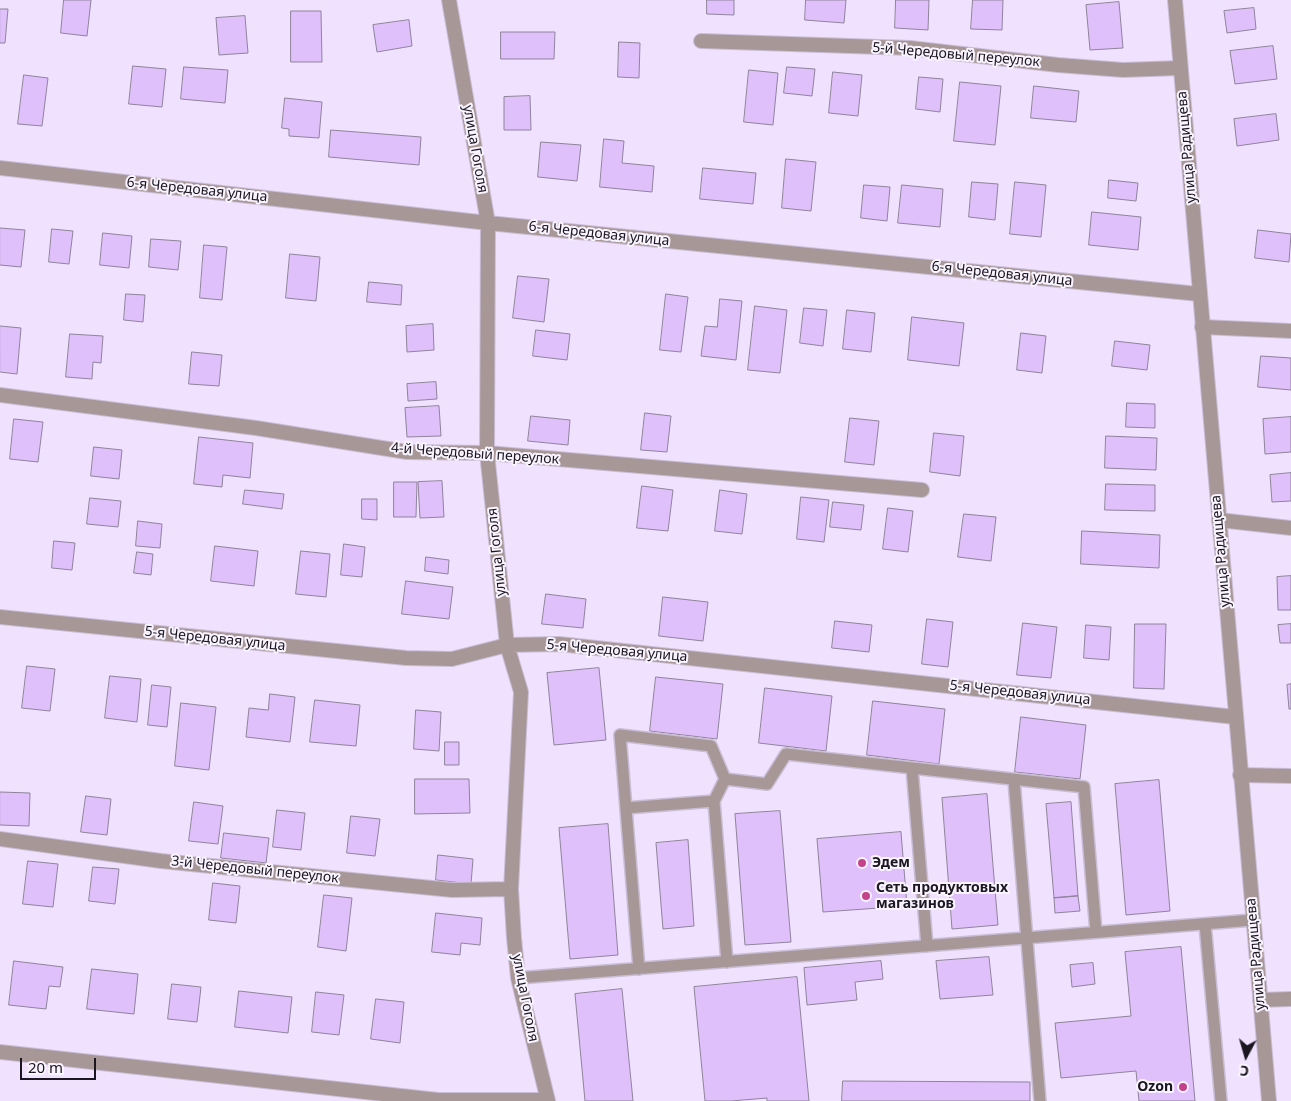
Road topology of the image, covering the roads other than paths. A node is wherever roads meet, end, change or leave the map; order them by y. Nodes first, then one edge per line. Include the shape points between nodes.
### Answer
1 (449, 0) edge
2 (1175, 0) edge
3 (701, 42) dead end
4 (1180, 68) junction
5 (0, 168) edge
6 (488, 223) junction
7 (1200, 294) junction
8 (1202, 326) junction
9 (1291, 332) edge
10 (0, 395) edge
11 (486, 453) junction
12 (922, 490) dead end
13 (1219, 520) junction
14 (1291, 528) edge
15 (0, 617) edge
16 (506, 645) junction
17 (1235, 717) junction
18 (912, 768) junction
19 (1240, 775) junction
20 (1291, 776) edge
21 (725, 779) junction
22 (1014, 780) junction
23 (714, 801) junction
24 (626, 808) junction
25 (0, 839) edge
26 (511, 888) junction
27 (1253, 920) junction
28 (1204, 924) junction
29 (1096, 932) junction
30 (1027, 938) junction
31 (927, 946) junction
32 (727, 962) junction
33 (639, 969) junction
34 (518, 978) junction
35 (1291, 999) edge
36 (1260, 1000) junction
37 (0, 1052) edge
38 (548, 1101) edge
39 (1040, 1101) edge
40 (1221, 1101) edge
41 (1269, 1101) edge

1 - 6 street, улица Гоголя
2 - 4 street, улица Радищева
3 - 4 street, 5-й Чередовый переулок via 910,48 1123,70
4 - 7 street, улица Радищева
5 - 6 street, 6-я Чередовая улица
6 - 7 street, 6-я Чередовая улица
6 - 11 street, улица Гоголя
7 - 8 street, улица Радищева
8 - 9 street
8 - 13 street, улица Радищева
10 - 11 street, 4-й Чередовый переулок via 256,428 407,452
11 - 12 street, 4-й Чередовый переулок
11 - 16 street, улица Гоголя
13 - 14 street
13 - 17 street, улица Радищева
15 - 16 street, 5-я Чередовая улица via 406,658 452,658
16 - 17 street, 5-я Чередовая улица via 559,644
16 - 26 street, улица Гоголя via 521,692
17 - 19 street, улица Радищева
18 - 21 lane via 786,754 767,784
18 - 22 lane
18 - 31 lane
19 - 20 street
19 - 27 street, улица Радищева
21 - 23 lane
21 - 24 lane via 711,746 620,735
22 - 29 lane via 1084,787
22 - 30 lane
23 - 24 lane
23 - 32 lane
24 - 33 lane
25 - 26 street, 3-й Чередовый переулок via 161,861 452,890
26 - 34 street, улица Гоголя
27 - 28 lane
27 - 36 street, улица Радищева
28 - 29 lane
28 - 40 lane
29 - 30 lane
30 - 31 lane
30 - 39 lane
31 - 32 lane
32 - 33 lane
33 - 34 lane
34 - 38 street, улица Гоголя
35 - 36 street
36 - 41 street, улица Радищева
37 - 38 street via 438,1100

